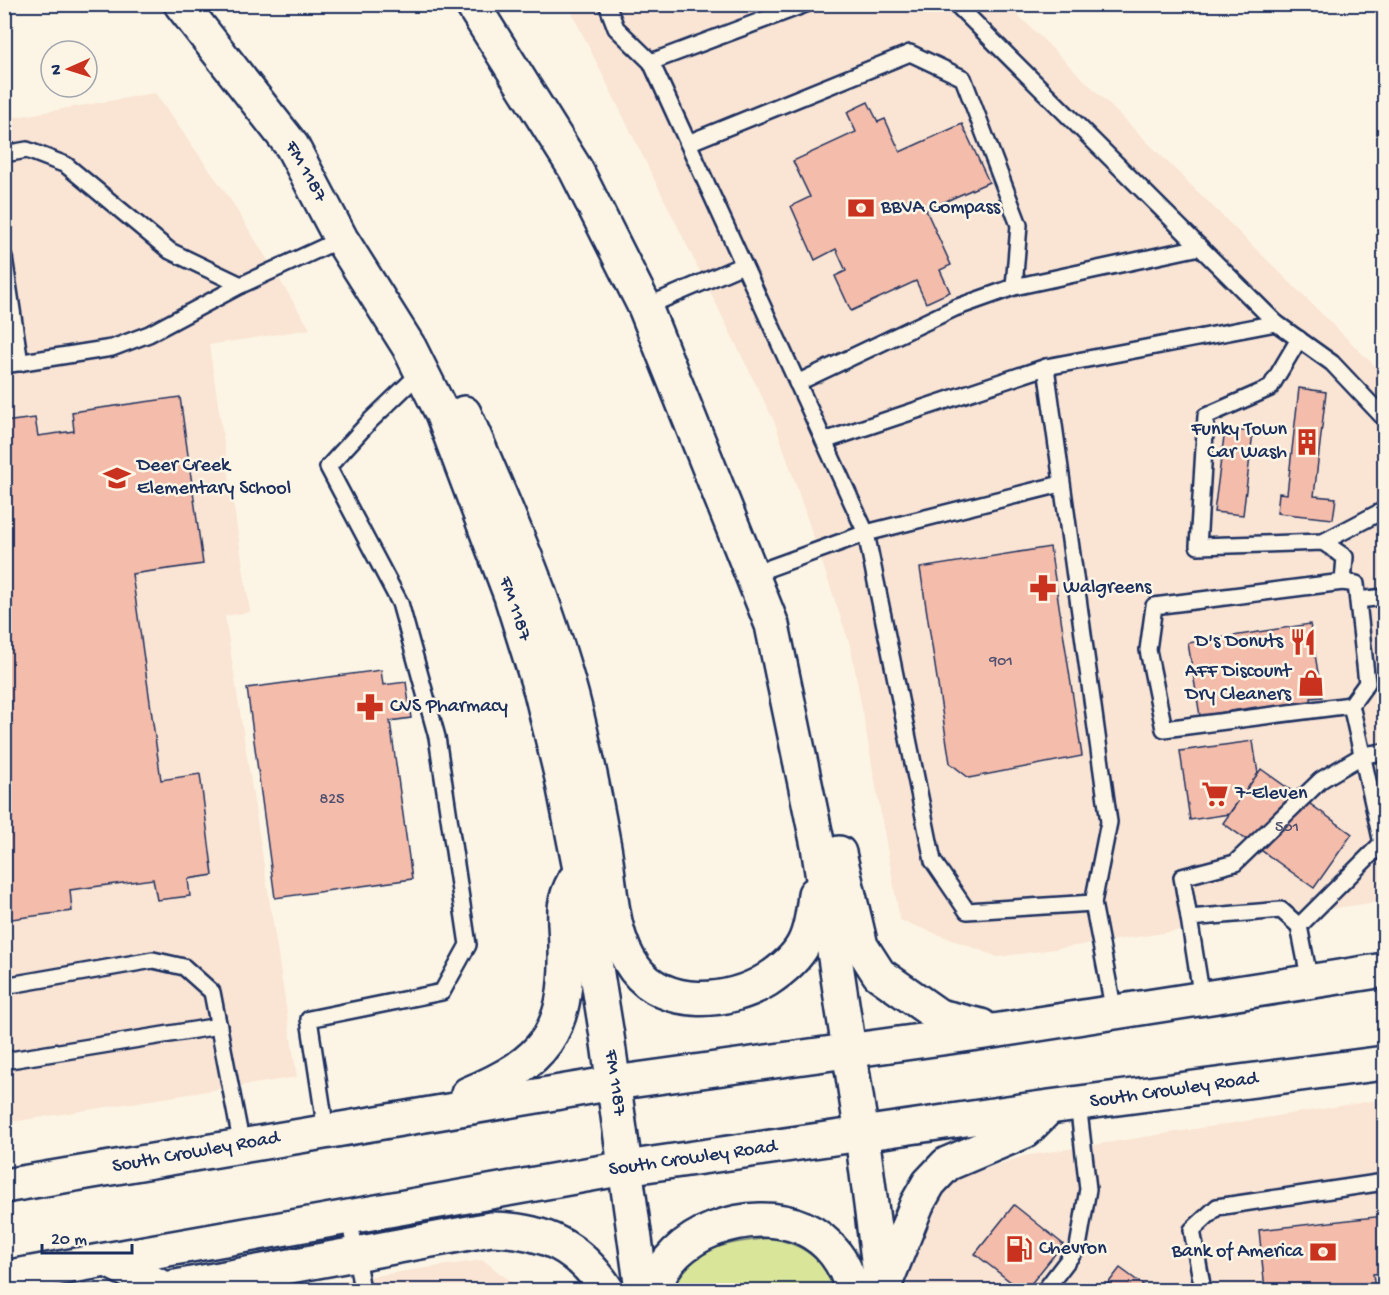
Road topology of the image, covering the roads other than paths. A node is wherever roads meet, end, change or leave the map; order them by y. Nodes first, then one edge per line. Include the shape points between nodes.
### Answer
1 (181, 4) edge
2 (472, 4) edge
3 (607, 4) edge
4 (806, 4) edge
5 (956, 4) edge
6 (651, 62) junction
7 (688, 143) junction
8 (4, 154) edge
9 (341, 239) junction
10 (1200, 247) junction
11 (4, 257) edge
12 (743, 265) junction
13 (241, 285) junction
14 (1014, 287) junction
15 (645, 308) junction
16 (1276, 323) junction
17 (1299, 339) junction
18 (415, 360) junction
19 (12, 364) edge
20 (1046, 367) junction
21 (797, 383) junction
22 (1384, 418) edge
23 (824, 441) junction
24 (1061, 484) junction
25 (1384, 510) edge
26 (866, 533) junction
27 (1323, 542) junction
28 (750, 575) junction
29 (1343, 582) junction
30 (1384, 597) edge
31 (1358, 600) junction
32 (772, 625) junction
33 (1352, 705) junction
34 (1384, 752) edge
35 (1363, 755) junction
36 (1383, 842) edge
37 (818, 846) junction
38 (580, 869) junction
39 (1092, 903) junction
40 (1189, 918) junction
41 (1299, 926) junction
42 (1384, 970) edge
43 (1310, 982) junction
44 (4, 986) edge
45 (1202, 999) junction
46 (1114, 1012) junction
47 (219, 1026) junction
48 (1000, 1030) junction
49 (849, 1050) junction
50 (4, 1061) edge
51 (1384, 1063) edge
52 (614, 1083) junction
53 (1064, 1105) junction
54 (426, 1114) junction
55 (326, 1131) junction
56 (862, 1135) junction
57 (242, 1146) junction
58 (626, 1168) junction
59 (1384, 1182) edge
60 (4, 1186) edge
61 (349, 1216) junction
62 (355, 1255) junction
63 (109, 1261) junction
64 (4, 1278) edge
65 (362, 1290) edge
66 (607, 1290) edge
67 (642, 1290) edge
68 (655, 1290) edge
69 (852, 1290) edge
70 (882, 1290) edge
71 (1045, 1290) edge
72 (1203, 1290) edge

1 - 9 main road, FM 1187 / FM 1187 via 292,146
2 - 15 main road via 576,170
3 - 6 lane via 616,28
4 - 6 lane
5 - 10 lane
6 - 7 lane
7 - 12 lane
7 - 14 lane via 910,53 963,78 1019,225
8 - 13 lane via 27,150 66,165 170,251
9 - 13 lane
9 - 18 main road, FM 1187 / FM 1187
10 - 14 lane
10 - 16 lane
11 - 19 lane
12 - 15 lane
12 - 21 lane
13 - 19 lane via 149,334 112,348
14 - 21 lane via 955,308
15 - 28 main road
16 - 17 lane
16 - 20 lane
17 - 22 lane via 1332,363
17 - 27 lane via 1270,388 1206,417 1198,546
18 - 37 main road via 449,378 527,556 572,696 621,946 636,970 659,988 688,998 753,989 808,940
18 - 38 main road, FM 1187 / FM 1187 via 442,413 511,596 541,692
18 - 55 lane via 371,420 328,467 400,603 437,737 468,945 442,992 309,1018
20 - 23 lane
20 - 24 lane
21 - 23 lane
23 - 26 lane
24 - 26 lane
24 - 39 lane via 1109,822
25 - 27 lane
26 - 28 lane
26 - 39 lane via 933,861 967,911
27 - 29 lane via 1345,557
28 - 32 main road
29 - 31 lane via 1356,584
29 - 33 lane via 1154,606 1148,650 1164,729
30 - 31 lane
31 - 33 lane via 1367,683
32 - 37 main road
32 - 48 main road via 797,654 861,946 879,974 939,1016
33 - 35 lane
34 - 35 lane
35 - 36 lane
35 - 40 lane via 1321,780 1235,863 1182,877
36 - 41 lane
37 - 49 main road
38 - 52 main road, FM 1187 / FM 1187
38 - 54 main road via 564,898 566,959 556,1026 535,1056 508,1077
39 - 46 lane
40 - 41 lane via 1281,910
40 - 45 lane
41 - 43 lane
42 - 43 main road, South Crowley Road
43 - 45 main road, South Crowley Road
44 - 47 lane via 153,960 184,967 212,992
45 - 46 main road, South Crowley Road
46 - 48 main road, South Crowley Road
47 - 50 lane
47 - 57 lane
48 - 49 main road, South Crowley Road
49 - 52 main road, South Crowley Road
49 - 56 main road
51 - 53 main road, South Crowley Road
52 - 54 main road, South Crowley Road
52 - 58 main road, FM 1187 / FM 1187
53 - 56 main road, South Crowley Road
53 - 70 main road via 1025,1131 947,1164 917,1204
53 - 71 lane via 1088,1189 1078,1247
54 - 55 main road, South Crowley Road
55 - 57 main road, South Crowley Road
56 - 58 main road, South Crowley Road
56 - 70 main road
57 - 60 main road, South Crowley Road
58 - 61 main road, South Crowley Road
58 - 67 main road, FM 1187 / FM 1187
59 - 72 lane via 1217,1208 1192,1230
61 - 62 lane
61 - 63 main road, South Crowley Road
62 - 63 main road via 165,1289
62 - 65 lane
62 - 66 main road via 491,1229 520,1230 572,1249 593,1268
63 - 64 main road, South Crowley Road
68 - 69 main road via 665,1263 682,1245 704,1233 754,1222 781,1222 803,1228 824,1242 841,1259

